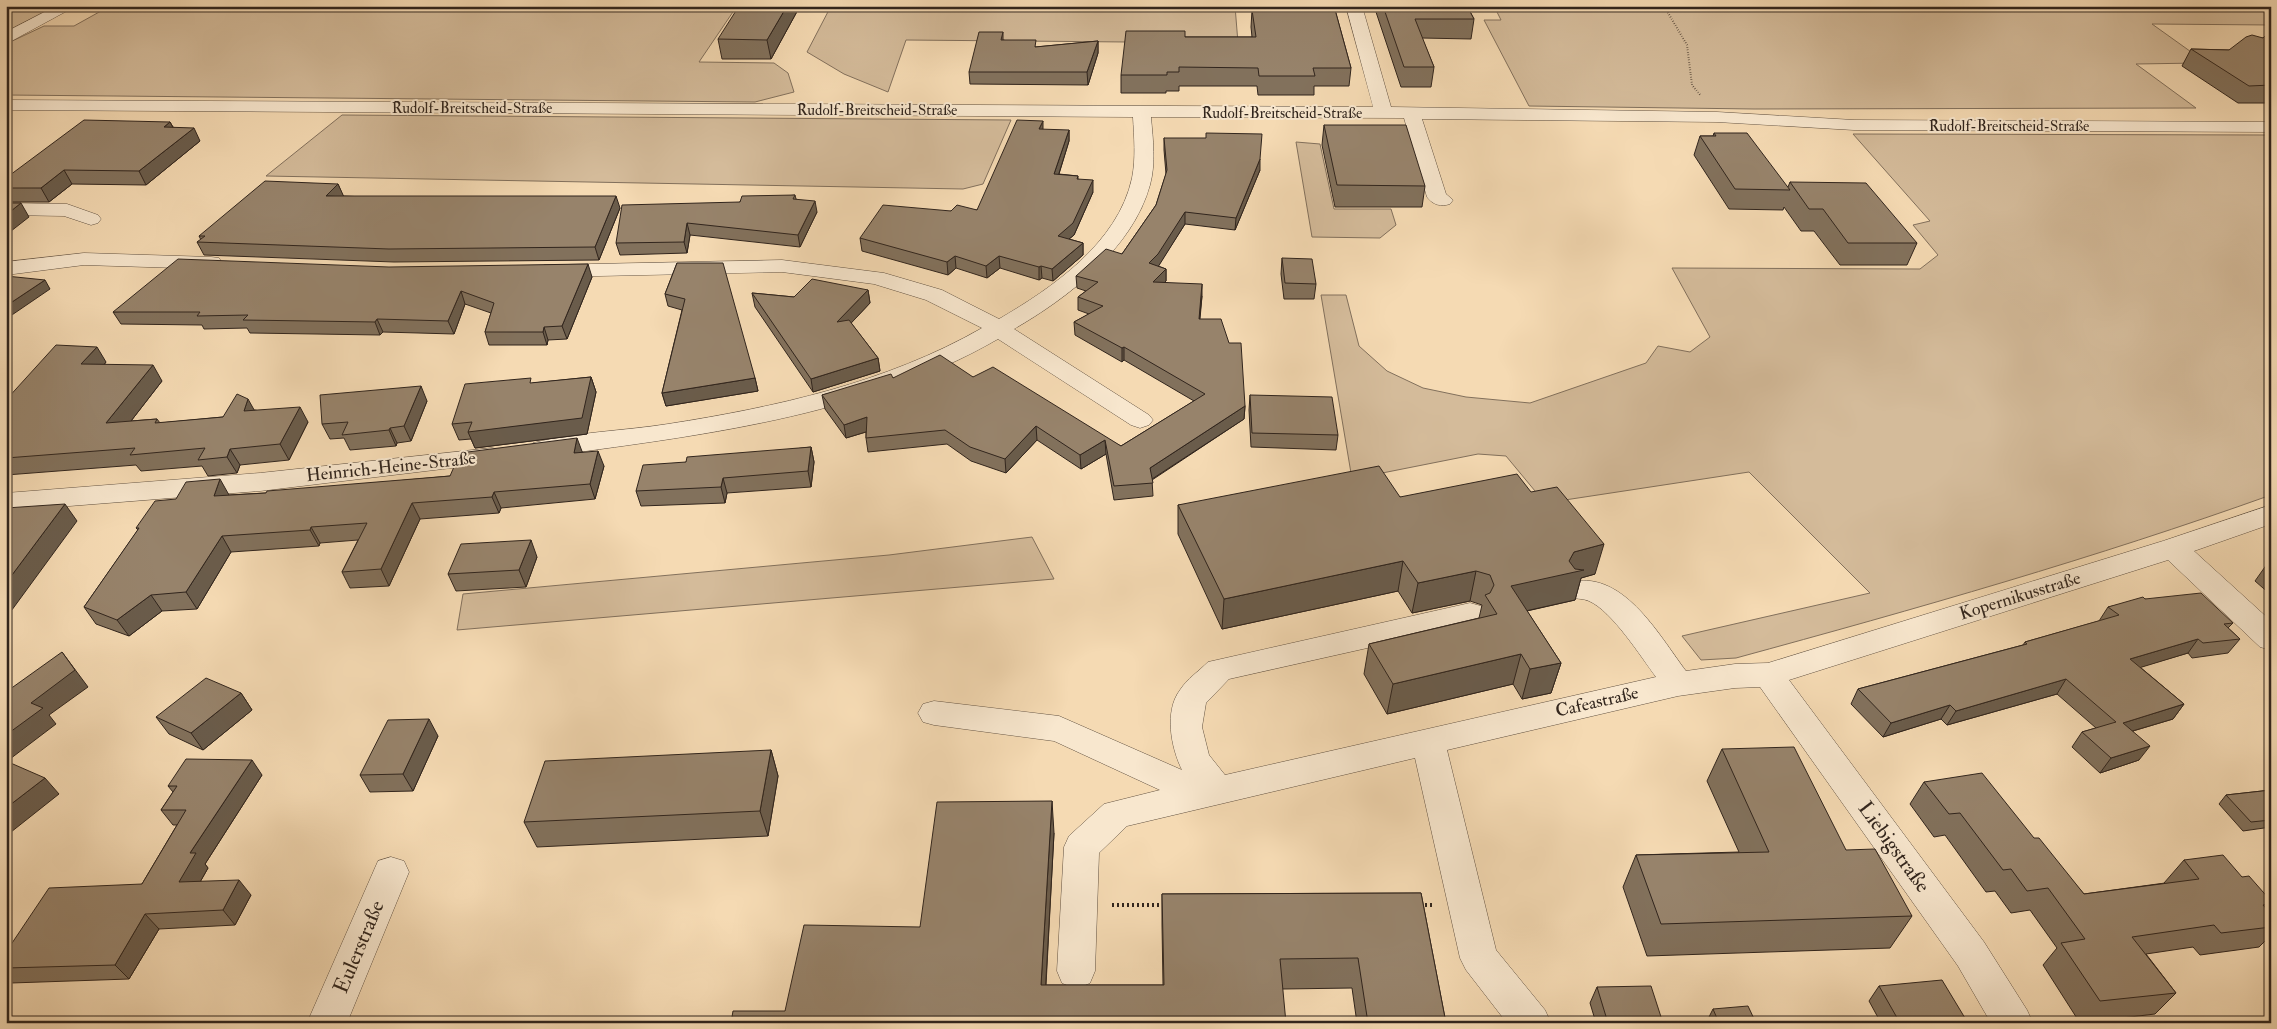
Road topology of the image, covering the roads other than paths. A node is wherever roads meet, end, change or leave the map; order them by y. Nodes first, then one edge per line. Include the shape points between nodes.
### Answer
1 (68, 6) edge
2 (1354, 6) edge
3 (6, 39) edge
4 (6, 105) edge
5 (1142, 112) junction
6 (1384, 113) junction
7 (1411, 113) junction
8 (2271, 116) edge
9 (1748, 118) junction
10 (2271, 128) edge
11 (1443, 200) dead end
12 (6, 209) edge
13 (91, 219) dead end
14 (232, 264) edge
15 (6, 269) edge
16 (534, 270) edge
17 (999, 330) junction
18 (1140, 420) dead end
19 (6, 502) edge
20 (2271, 514) edge
21 (2173, 548) junction
22 (1577, 590) dead end
23 (1470, 614) dead end
24 (2271, 639) edge
25 (1752, 675) junction
26 (1678, 684) junction
27 (934, 713) dead end
28 (1428, 740) junction
29 (1209, 791) junction
30 (390, 872) dead end
31 (1076, 971) dead end
32 (327, 1023) edge
33 (1531, 1023) edge
34 (2014, 1023) edge

1 - 3 street
2 - 6 street
4 - 5 street, Rudolf-Breitscheid-Straße
5 - 6 street, Rudolf-Breitscheid-Straße
5 - 17 street, Heinrich-Heine-Straße via 1142,176 1128,214 1102,251 1083,270 1058,291
6 - 7 street, Rudolf-Breitscheid-Straße
7 - 9 street, Rudolf-Breitscheid-Straße
7 - 11 street via 1437,198
8 - 9 street, Rudolf-Breitscheid-Straße via 1842,114
9 - 10 street, Rudolf-Breitscheid-Straße via 1854,125
12 - 13 street via 67,210
14 - 15 street via 84,259
16 - 17 street via 772,266 854,274 934,295 977,315
17 - 18 street
17 - 19 street, Heinrich-Heine-Straße via 902,374 827,399 644,435 378,469
20 - 21 street, Kopernikusstraße
21 - 24 street
21 - 25 street, Kopernikusstraße
22 - 26 street via 1594,589 1609,599
23 - 29 street via 1219,670 1191,698 1186,727 1194,760
25 - 26 street, Cafeastraße
25 - 34 street, Liebigstraße via 1971,954
26 - 28 street, Cafeastraße
27 - 29 street via 1059,729
28 - 29 street, Cafeastraße
28 - 33 street via 1479,958
29 - 31 street, Cafeastraße via 1116,814 1082,846
30 - 32 street, Eulerstraße

